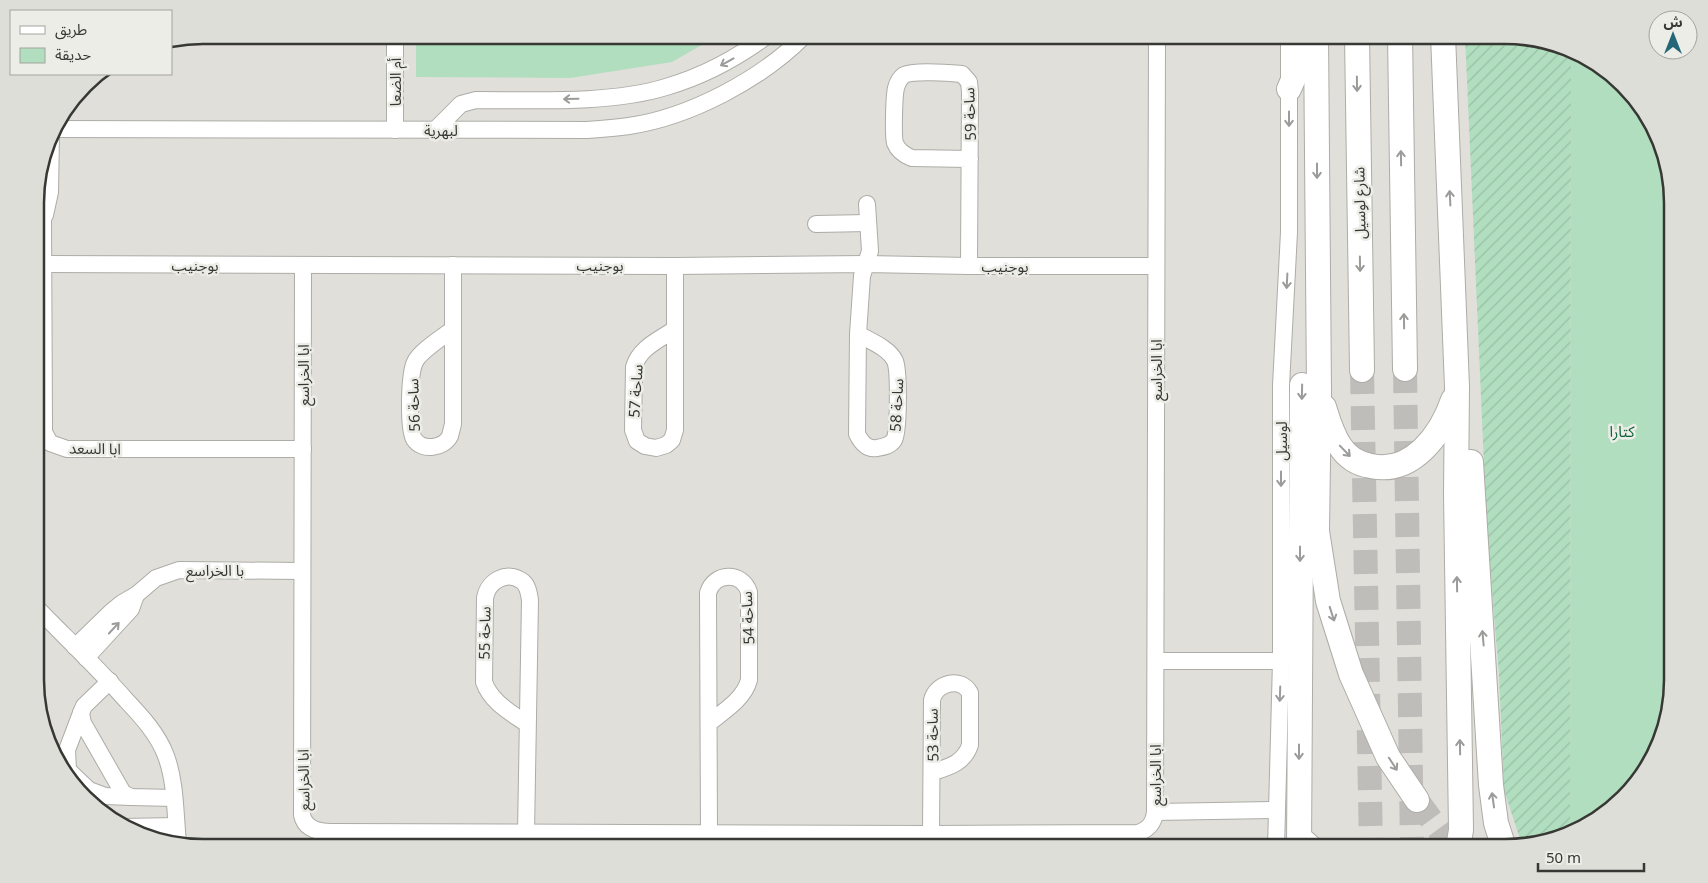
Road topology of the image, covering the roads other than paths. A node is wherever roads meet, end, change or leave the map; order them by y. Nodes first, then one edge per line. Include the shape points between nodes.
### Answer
1 (394, 44) edge
2 (756, 44) edge
3 (796, 44) edge
4 (1157, 44) edge
5 (1289, 44) edge
6 (1310, 44) edge
7 (1314, 44) edge
8 (1356, 44) edge
9 (1400, 44) edge
10 (1442, 44) edge
11 (748, 50) junction
12 (775, 61) junction
13 (1289, 89) junction
14 (62, 129) edge
15 (395, 130) junction
16 (435, 130) junction
17 (51, 157) edge
18 (970, 159) junction
19 (867, 204) dead end
20 (44, 218) edge
21 (868, 223) junction
22 (816, 224) dead end
23 (1451, 228) junction
24 (44, 264) edge
25 (866, 264) junction
26 (303, 265) junction
27 (453, 265) junction
28 (675, 266) junction
29 (969, 266) junction
30 (1156, 266) junction
31 (1318, 292) junction
32 (453, 329) junction
33 (675, 329) junction
34 (858, 334) junction
35 (1405, 369) tunnel mouth
36 (1362, 370) tunnel mouth
37 (1457, 387) junction
38 (1319, 391) junction
39 (44, 432) edge
40 (303, 449) junction
41 (302, 571) junction
42 (44, 615) edge
43 (80, 652) junction
44 (1156, 661) junction
45 (1281, 661) junction
46 (110, 682) junction
47 (81, 713) junction
48 (709, 723) junction
49 (527, 724) junction
50 (68, 764) edge
51 (933, 772) junction
52 (81, 782) edge
53 (131, 797) junction
54 (174, 798) junction
55 (1417, 800) tunnel mouth
56 (1277, 810) junction
57 (1155, 812) junction
58 (160, 833) edge
59 (526, 833) junction
60 (709, 833) junction
61 (931, 834) junction
62 (176, 836) edge
63 (1276, 839) edge
64 (1299, 839) edge
65 (1460, 839) edge
66 (1501, 839) edge

1 - 15 street, أم الضعا
2 - 11 street
3 - 12 street, لبهرية
4 - 30 street, ابا الخراسع
5 - 13 street, لوسيل
6 - 13 highway
7 -> 31 highway
8 -> 36 highway, شارع لوسيل
35 -> 9 highway
23 -> 10 highway
11 - 12 street
11 -> 16 street via 697,77 665,88 592,98 476,100 461,104
12 - 16 street, لبهرية via 732,90 695,107 630,126 586,130
13 -> 45 street, لوسيل via 1289,232 1281,386
14 - 15 street, لبهرية
15 - 16 street, لبهرية
17 - 20 street, ابا السعد via 50,192
18 - 18 street, ساحة 59 via 912,158 899,150 895,142 895,89 904,75 953,73 966,76 970,92
18 - 29 street, ساحة 59
19 - 21 street, ساحة 58
21 - 22 street
21 - 25 street, ساحة 58 via 870,251
23 - 37 highway
66 -> 23 highway via 1496,824 1487,725 1463,288
24 - 26 street, بوجنيب
25 - 28 street, بوجنيب
25 - 29 street, بوجنيب
25 - 34 street, ساحة 58 via 862,276
26 - 27 street, بوجنيب
26 - 40 street, ابا الخراسع
27 - 28 street, بوجنيب
27 - 32 street, ساحة 56
28 - 33 street, ساحة 57
29 - 30 street, بوجنيب
30 - 44 street, ابا الخراسع
31 - 38 highway
31 -> 64 highway via 1303,362
32 - 32 street, ساحة 56 via 419,356 412,371 410,428 414,439 432,448 450,436 453,424
33 - 33 street, ساحة 57 via 636,358 633,430 637,440 645,446 656,448 666,445 672,440 675,430
34 - 34 street, ساحة 58 via 888,351 898,370 897,430 894,440 886,447 873,449 862,444 857,434
38 -> 37 highway via 1340,447 1358,463 1387,468 1412,459 1431,440 1450,410
65 -> 37 highway
38 -> 55 highway via 1317,531 1328,601 1352,674 1388,757
39 - 40 street, ابا السعد via 50,443 57,447 78,449
40 - 41 street, ابا الخراسع
41 - 43 street, با الخراسع via 168,572 116,608
41 - 59 street, ابا الخراسع via 302,815 307,825 319,832
42 - 43 street
43 - 46 street
44 - 45 street
44 - 57 street, ابا الخراسع
45 -> 56 street, لوسيل
46 - 47 street via 84,706
46 - 54 street via 143,718 159,742 171,772
47 - 50 street via 67,750
47 - 53 street via 83,723 120,788
48 - 48 street, ساحة 54 via 743,694 749,680 749,592 744,582 735,577 717,580 708,593
48 - 60 street, ساحة 54
49 - 49 street, ساحة 55 via 500,705 487,691 484,682 486,590 501,577 523,582 530,600
49 - 59 street, ساحة 55
51 - 51 street, ساحة 53 via 961,760 968,753 970,693 961,684 945,684 934,693
51 - 61 street, ساحة 53
52 - 53 street via 89,790 105,796
53 - 54 street
54 - 62 street
56 - 57 street
56 - 63 street, لوسيل
57 - 61 street, ابا الخراسع via 1148,827 1134,833
58 - 62 street
59 - 60 street, ابا الخراسع
60 - 61 street, ابا الخراسع

